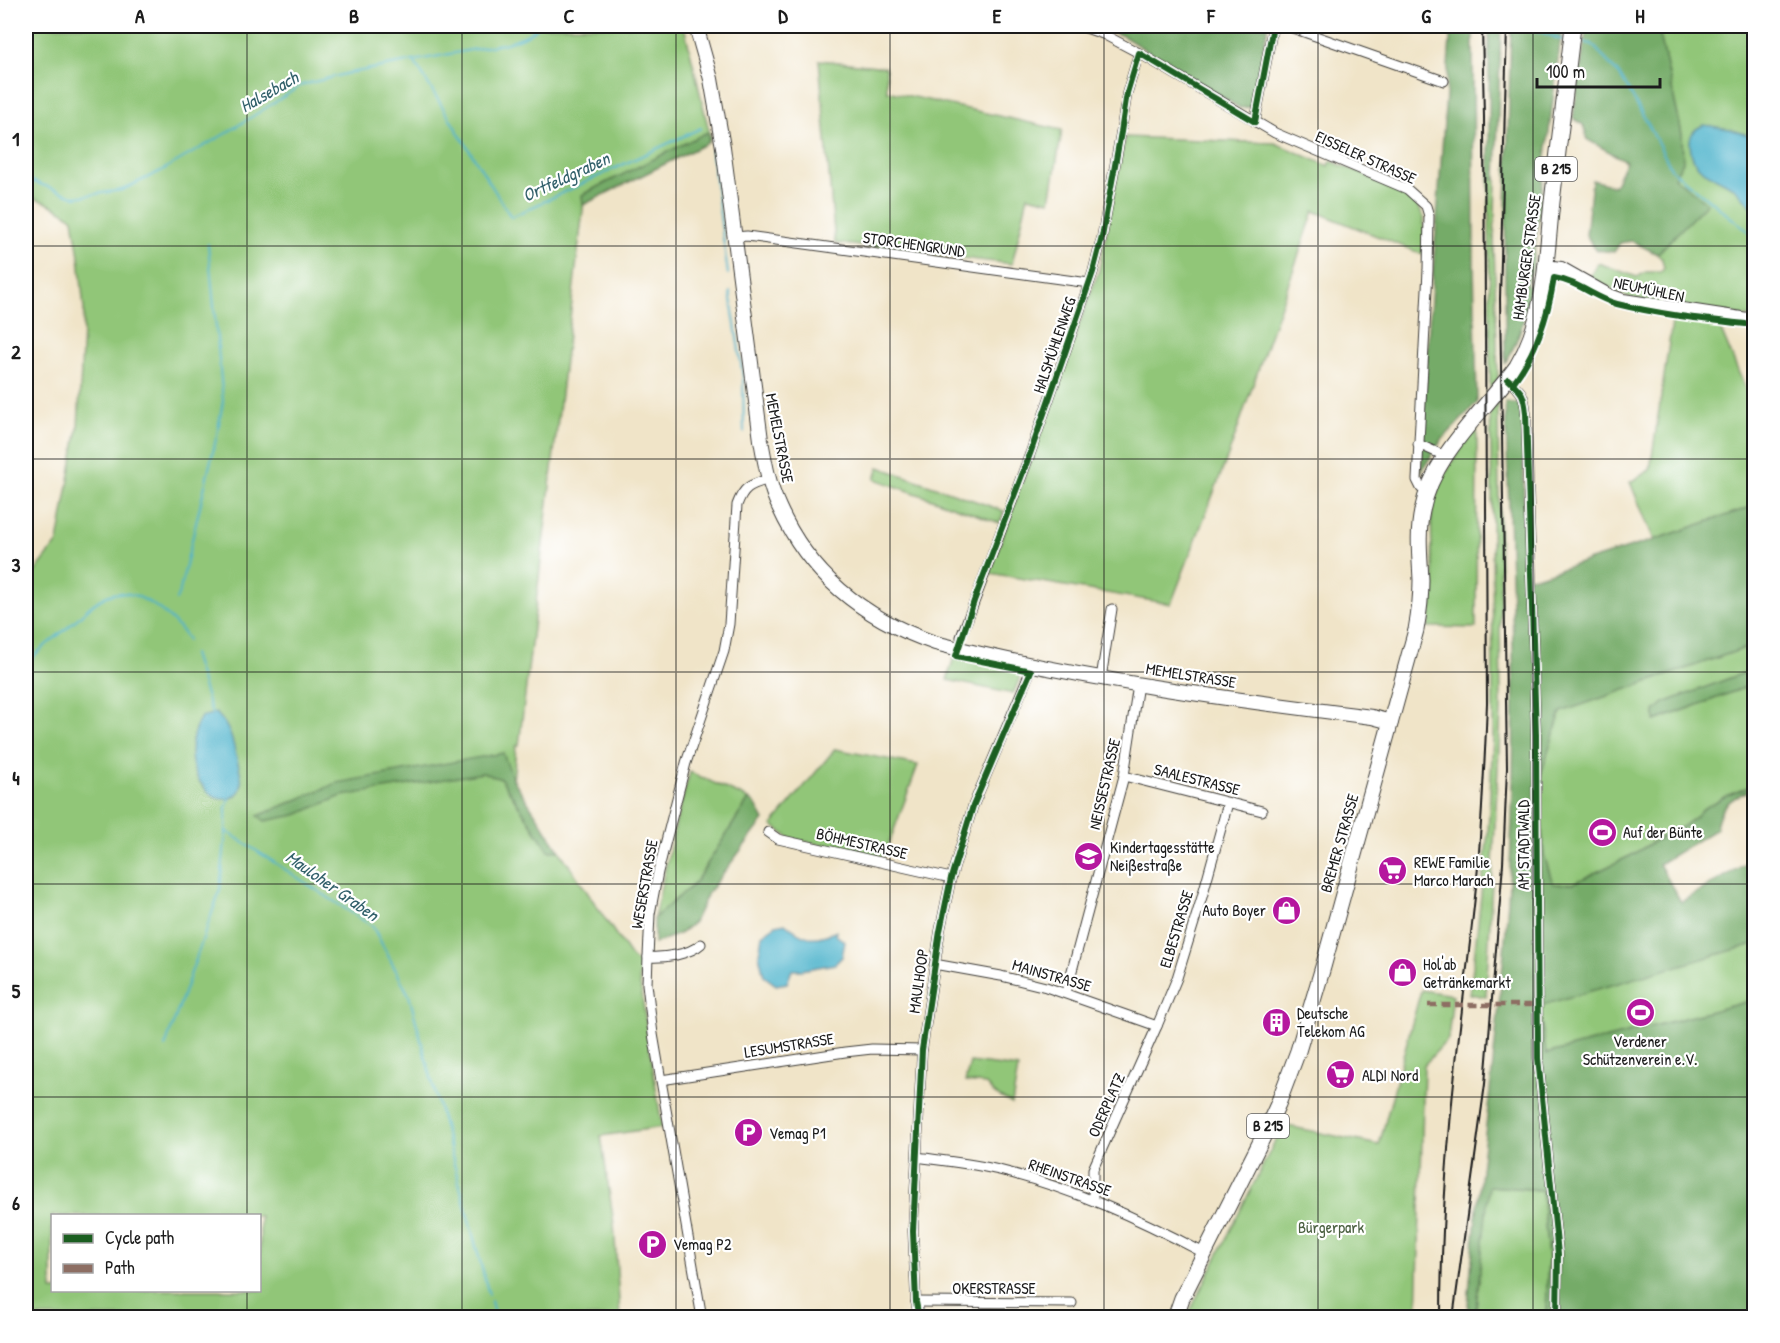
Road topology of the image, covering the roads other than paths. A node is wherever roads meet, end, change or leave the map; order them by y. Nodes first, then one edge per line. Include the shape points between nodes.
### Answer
1 (696, 26) edge
2 (1080, 26) edge
3 (1273, 26) edge
4 (1287, 26) edge
5 (1572, 36) edge
6 (1139, 53) junction
7 (1444, 81) dead end
8 (1255, 122) junction
9 (734, 237) junction
10 (1545, 267) junction
11 (1089, 284) junction
12 (1755, 321) edge
13 (1508, 379) junction
14 (1418, 444) junction
15 (1445, 456) junction
16 (769, 479) junction
17 (1427, 491) junction
18 (1112, 609) dead end
19 (961, 637) dead end
20 (1033, 665) junction
21 (1101, 678) junction
22 (1138, 684) junction
23 (1391, 722) junction
24 (1124, 776) junction
25 (1228, 803) junction
26 (1262, 811) dead end
27 (768, 832) dead end
28 (951, 878) junction
29 (701, 944) dead end
30 (648, 957) junction
31 (934, 964) junction
32 (1066, 993) junction
33 (1157, 1026) junction
34 (922, 1050) junction
35 (662, 1080) junction
36 (917, 1158) junction
37 (1093, 1199) junction
38 (1204, 1252) junction
39 (916, 1302) junction
40 (1072, 1303) dead end
41 (702, 1317) edge
42 (919, 1317) edge
43 (1175, 1317) edge
44 (1557, 1317) edge

1 - 9 street, MEMELSTRASSE via 711,79
2 - 6 street, EISSELER STRASSE
3 - 8 street
4 - 7 street
5 - 10 main road, HAMBURGER STRASSE / B 215
6 - 8 street, EISSELER STRASSE
6 - 11 street, HALSMÜHLENWEG via 1126,93 1102,237
8 - 14 street, EISSELER STRASSE via 1407,189 1426,206 1428,270
9 - 11 street, STORCHENGRUND
9 - 16 street, MEMELSTRASSE
10 - 12 street, NEUMÜHLEN via 1561,269 1623,301
10 - 13 main road, HAMBURGER STRASSE / B 215 via 1530,341
11 - 19 street, HALSMÜHLENWEG
13 - 15 main road, BREMER STRASSE / B 215
13 - 44 street, AM STADTWALD via 1520,389 1526,413 1536,735 1536,1005 1558,1254
14 - 15 street
14 - 17 street, EISSELER STRASSE via 1417,480
15 - 17 main road, BREMER STRASSE / B 215
16 - 20 street, MEMELSTRASSE via 792,533 809,558 831,583 867,612 934,643
16 - 30 street, WESERSTRASSE via 750,485 737,505 724,651 686,763 658,872 650,914
17 - 23 main road, BREMER STRASSE / B 215 via 1420,524 1419,614
18 - 21 street
20 - 21 street, MEMELSTRASSE
20 - 28 street, MAULHOOP via 973,806
21 - 22 street, MEMELSTRASSE
22 - 23 street, MEMELSTRASSE
22 - 24 street, NEISSESTRASSE
23 - 38 main road, BREMER STRASSE / B 215 via 1298,1051 1262,1139
24 - 25 street, SAALESTRASSE
24 - 32 street, NEISSESTRASSE
25 - 26 street, SAALESTRASSE
25 - 33 street, ELBESTRASSE via 1177,978
27 - 28 street, BÖHMESTRASSE via 777,839
28 - 31 street, MAULHOOP
29 - 30 street via 694,950
30 - 35 street, WESERSTRASSE via 647,984
31 - 32 street, MAINSTRASSE
31 - 34 street, MAULHOOP
32 - 33 street, MAINSTRASSE
33 - 37 street, ODERPLATZ via 1093,1169
34 - 35 street, LESUMSTRASSE via 872,1049
34 - 36 street, MAULHOOP
35 - 41 street, WESERSTRASSE
36 - 37 street, RHEINSTRASSE via 998,1170
36 - 39 street, MAULHOOP via 913,1231
37 - 38 street, RHEINSTRASSE
38 - 43 main road, BREMER STRASSE / B 215
39 - 40 street, OKERSTRASSE
39 - 42 street, MAULHOOP

